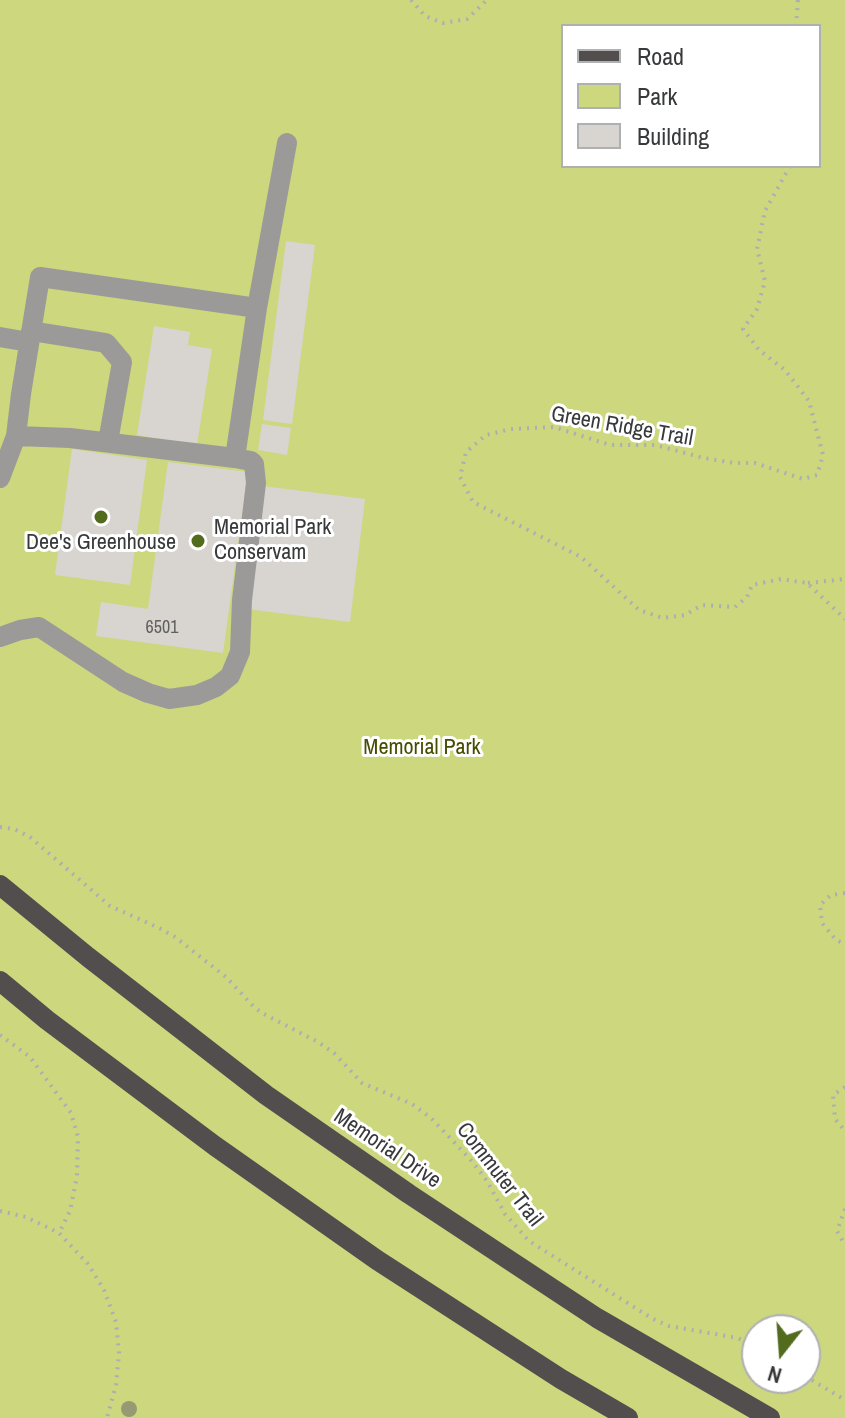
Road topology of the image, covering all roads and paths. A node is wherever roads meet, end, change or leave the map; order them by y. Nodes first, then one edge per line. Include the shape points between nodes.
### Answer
1 (411, 0) edge
2 (487, 0) edge
3 (798, 0) edge
4 (796, 24) edge
5 (287, 143) dead end
6 (789, 168) edge
7 (257, 308) junction
8 (30, 336) junction
9 (0, 337) edge
10 (16, 436) junction
11 (108, 442) junction
12 (235, 458) junction
13 (0, 478) edge
14 (845, 579) edge
15 (807, 583) junction
16 (845, 619) edge
17 (0, 637) edge
18 (0, 827) edge
19 (0, 885) edge
20 (845, 893) edge
21 (845, 944) edge
22 (0, 981) edge
23 (0, 1035) edge
24 (845, 1087) edge
25 (845, 1131) edge
26 (845, 1209) edge
27 (0, 1211) edge
28 (59, 1233) junction
29 (845, 1245) edge
30 (741, 1340) edge
31 (821, 1386) edge
32 (845, 1400) edge
33 (107, 1418) edge
34 (628, 1418) edge
35 (770, 1418) edge

1 - 2 path via 425,16 443,23 467,19
3 - 4 path
5 - 7 lane
6 - 15 path, Green Ridge Trail via 765,211 757,249 765,281 757,309 743,329 809,401 823,455 817,475 803,479 755,463 704,458 655,445 610,445 554,427 486,435 466,452 460,477 473,502 581,557 639,610 663,618 685,615 702,605 735,607 752,585 781,579
7 - 8 lane via 40,277
7 - 12 lane
8 - 9 lane
8 - 10 lane
8 - 11 lane via 106,343 122,362
10 - 11 lane
10 - 13 lane
11 - 12 lane
12 - 17 lane via 254,464 256,483 240,652 230,676 216,687 169,699 123,682 39,627
14 - 15 path
15 - 16 path
18 - 30 path, Commuter Trail via 30,837 110,906 175,937 262,1013 334,1053 362,1083 431,1118 470,1159 529,1241 653,1319
19 - 35 main road, Memorial Drive via 266,1095 409,1194 597,1318
20 - 21 path via 831,895 820,905 822,923
22 - 34 main road via 215,1146 352,1242
23 - 28 path via 30,1057 71,1113 78,1137 77,1176
24 - 25 path via 833,1095 835,1119
26 - 29 path via 837,1231
27 - 28 path
28 - 33 path via 88,1264 116,1322 119,1353
31 - 32 path

